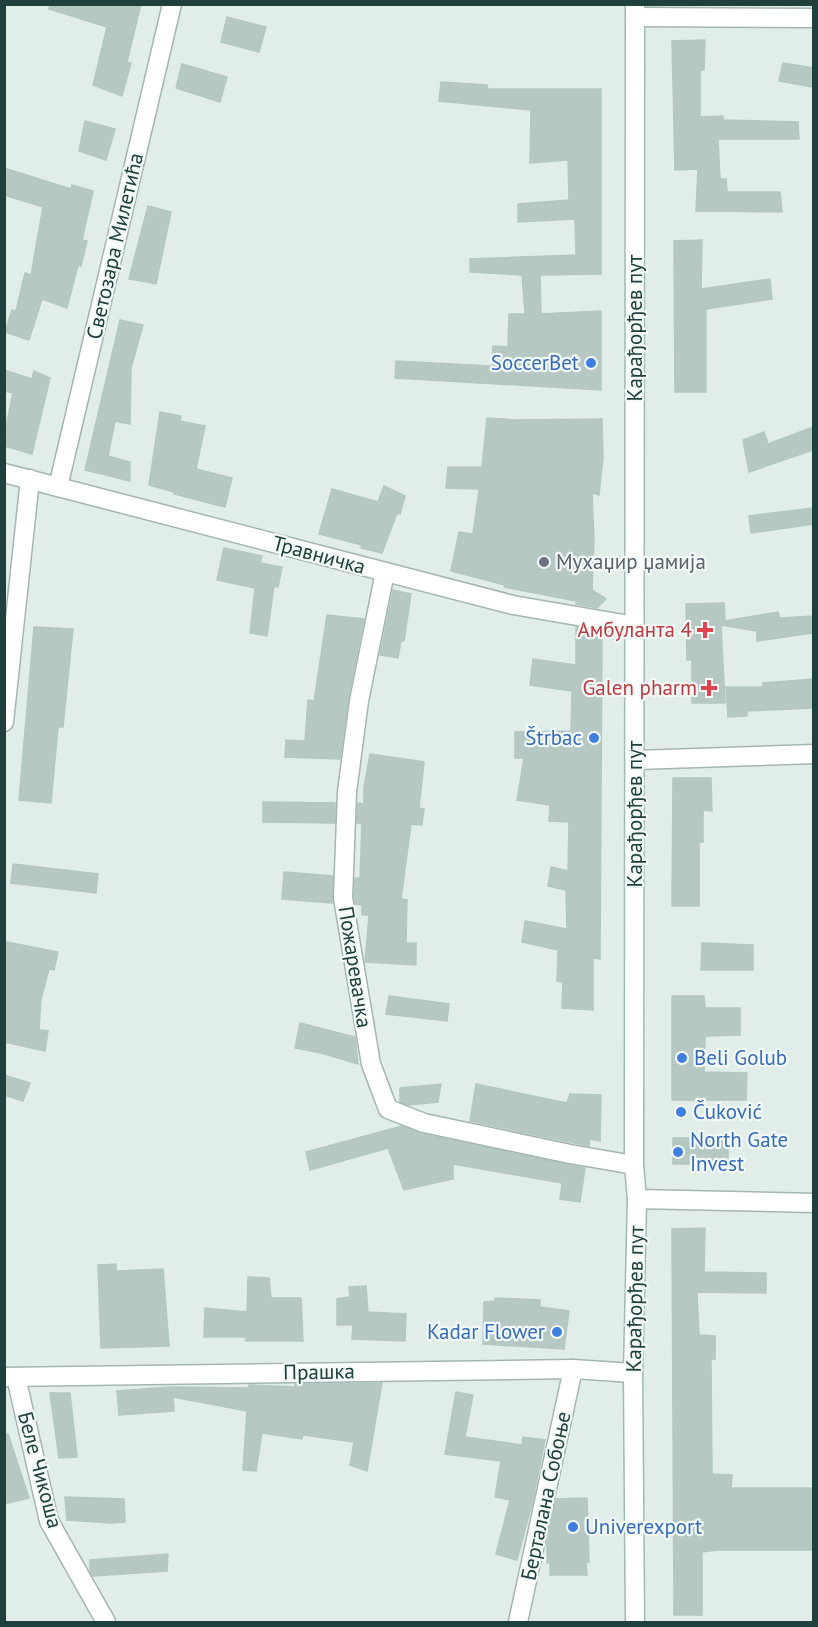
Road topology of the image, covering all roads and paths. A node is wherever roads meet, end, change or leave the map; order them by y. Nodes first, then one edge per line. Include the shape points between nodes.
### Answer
1 (172, 4) edge
2 (635, 11) edge
3 (813, 18) edge
4 (4, 473) edge
5 (30, 479) junction
6 (58, 487) junction
7 (385, 572) junction
8 (635, 626) junction
9 (4, 722) edge
10 (813, 754) edge
11 (636, 760) junction
12 (634, 1165) junction
13 (637, 1199) junction
14 (813, 1203) edge
15 (573, 1369) junction
16 (633, 1373) junction
17 (10, 1377) edge
18 (106, 1623) edge
19 (518, 1623) edge
20 (635, 1623) edge

1 - 6 street, Светозара Милетића
2 - 3 street
2 - 8 street, Карађорђев пут
4 - 5 street, Травничка
5 - 6 street, Травничка
5 - 9 street
6 - 7 street, Травничка
7 - 8 street, Травничка via 513,605
7 - 12 street, Пожаревачка via 359,701 347,792 343,898 371,1064 388,1109 424,1123
8 - 11 street, Карађорђев пут
10 - 11 street
11 - 12 street, Карађорђев пут
12 - 13 street, Карађорђев пут
13 - 14 street
13 - 16 street, Карађорђев пут
15 - 16 street, Прашка
15 - 17 street, Прашка
15 - 19 street, Берталана Собоње
16 - 20 street, Карађорђев пут
17 - 18 street, Беле Чикоша via 49,1521

